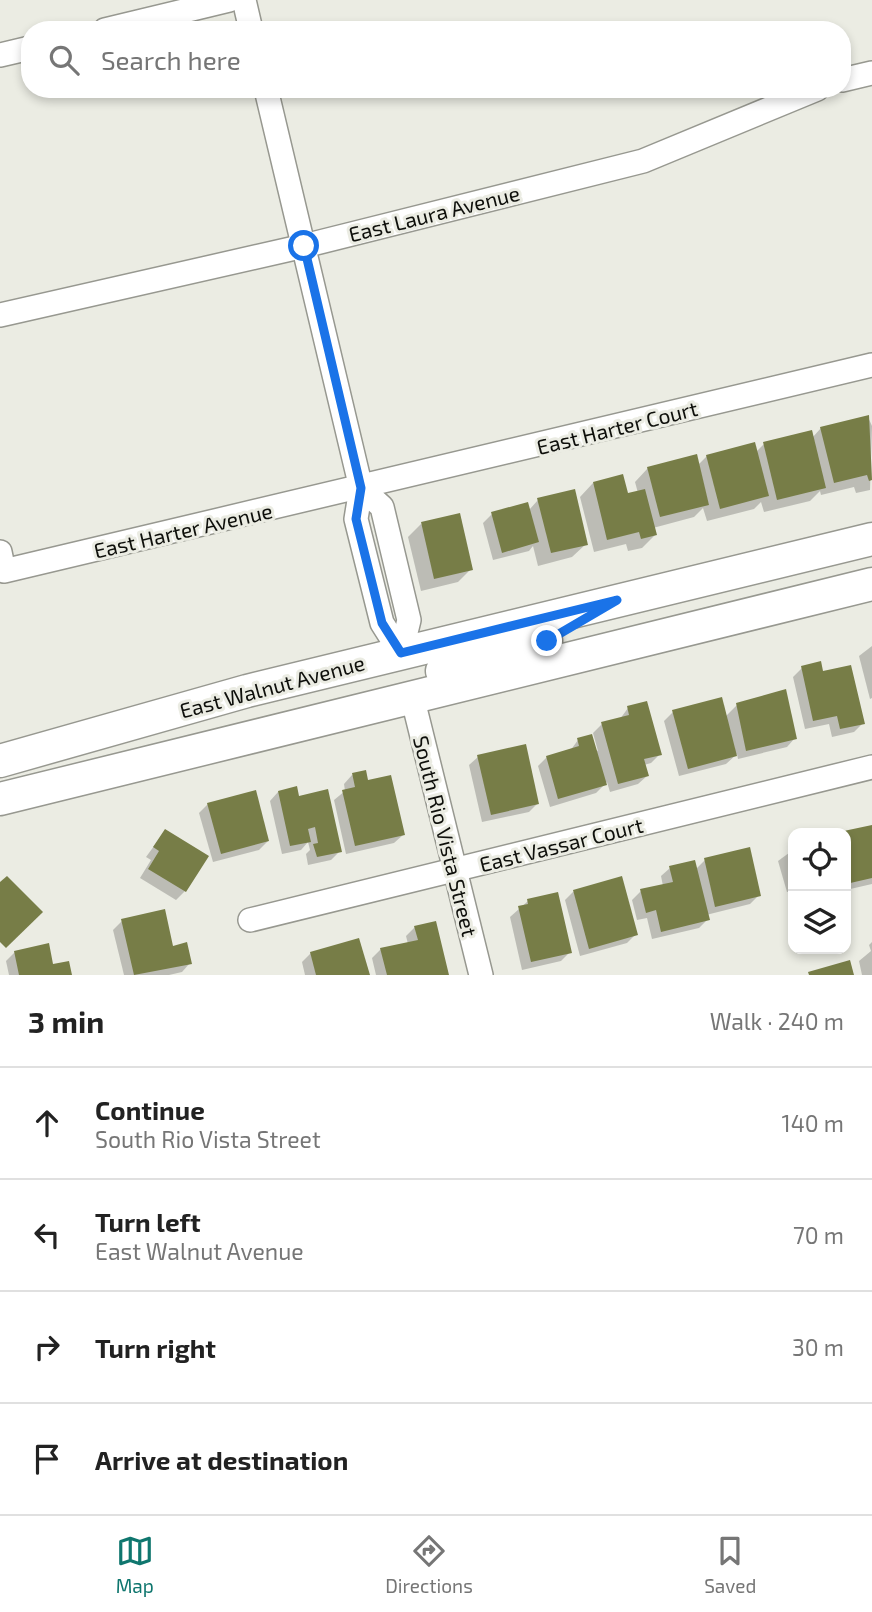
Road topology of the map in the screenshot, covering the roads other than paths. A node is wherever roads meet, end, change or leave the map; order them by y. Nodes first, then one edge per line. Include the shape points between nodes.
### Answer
1 (229, 0) edge
2 (244, 0) edge
3 (142, 21) edge
4 (249, 21) edge
5 (21, 50) edge
6 (0, 55) edge
7 (872, 73) edge
8 (851, 78) edge
9 (268, 98) edge
10 (795, 98) edge
11 (304, 246) junction
12 (0, 315) edge
13 (872, 365) edge
14 (361, 488) junction
15 (872, 539) edge
16 (2, 561) edge
17 (872, 584) edge
18 (617, 600) junction
19 (401, 653) junction
20 (412, 696) junction
21 (220, 744) junction
22 (0, 761) edge
23 (872, 767) edge
24 (0, 799) edge
25 (455, 870) junction
26 (250, 920) dead end
27 (481, 975) edge

1 - 3 street
2 - 4 street
5 - 6 street
7 - 8 street
9 - 11 street
10 - 11 street, East Laura Avenue via 643,161
11 - 12 street, East Laura Avenue
11 - 14 street
13 - 14 street, East Harter Court
14 - 16 street, East Harter Avenue
14 - 19 street via 382,507 410,620
15 - 18 main road, East Walnut Avenue
17 - 20 main road, East Walnut Avenue
18 - 19 main road, East Walnut Avenue
18 - 20 main road via 547,641 452,663
19 - 21 main road via 373,682 262,710
19 - 22 main road, East Walnut Avenue
20 - 21 main road, East Walnut Avenue
20 - 25 street, South Rio Vista Street
21 - 24 main road, East Walnut Avenue
23 - 25 street, East Vassar Court
25 - 26 street, East Vassar Court
25 - 27 street, South Rio Vista Street

